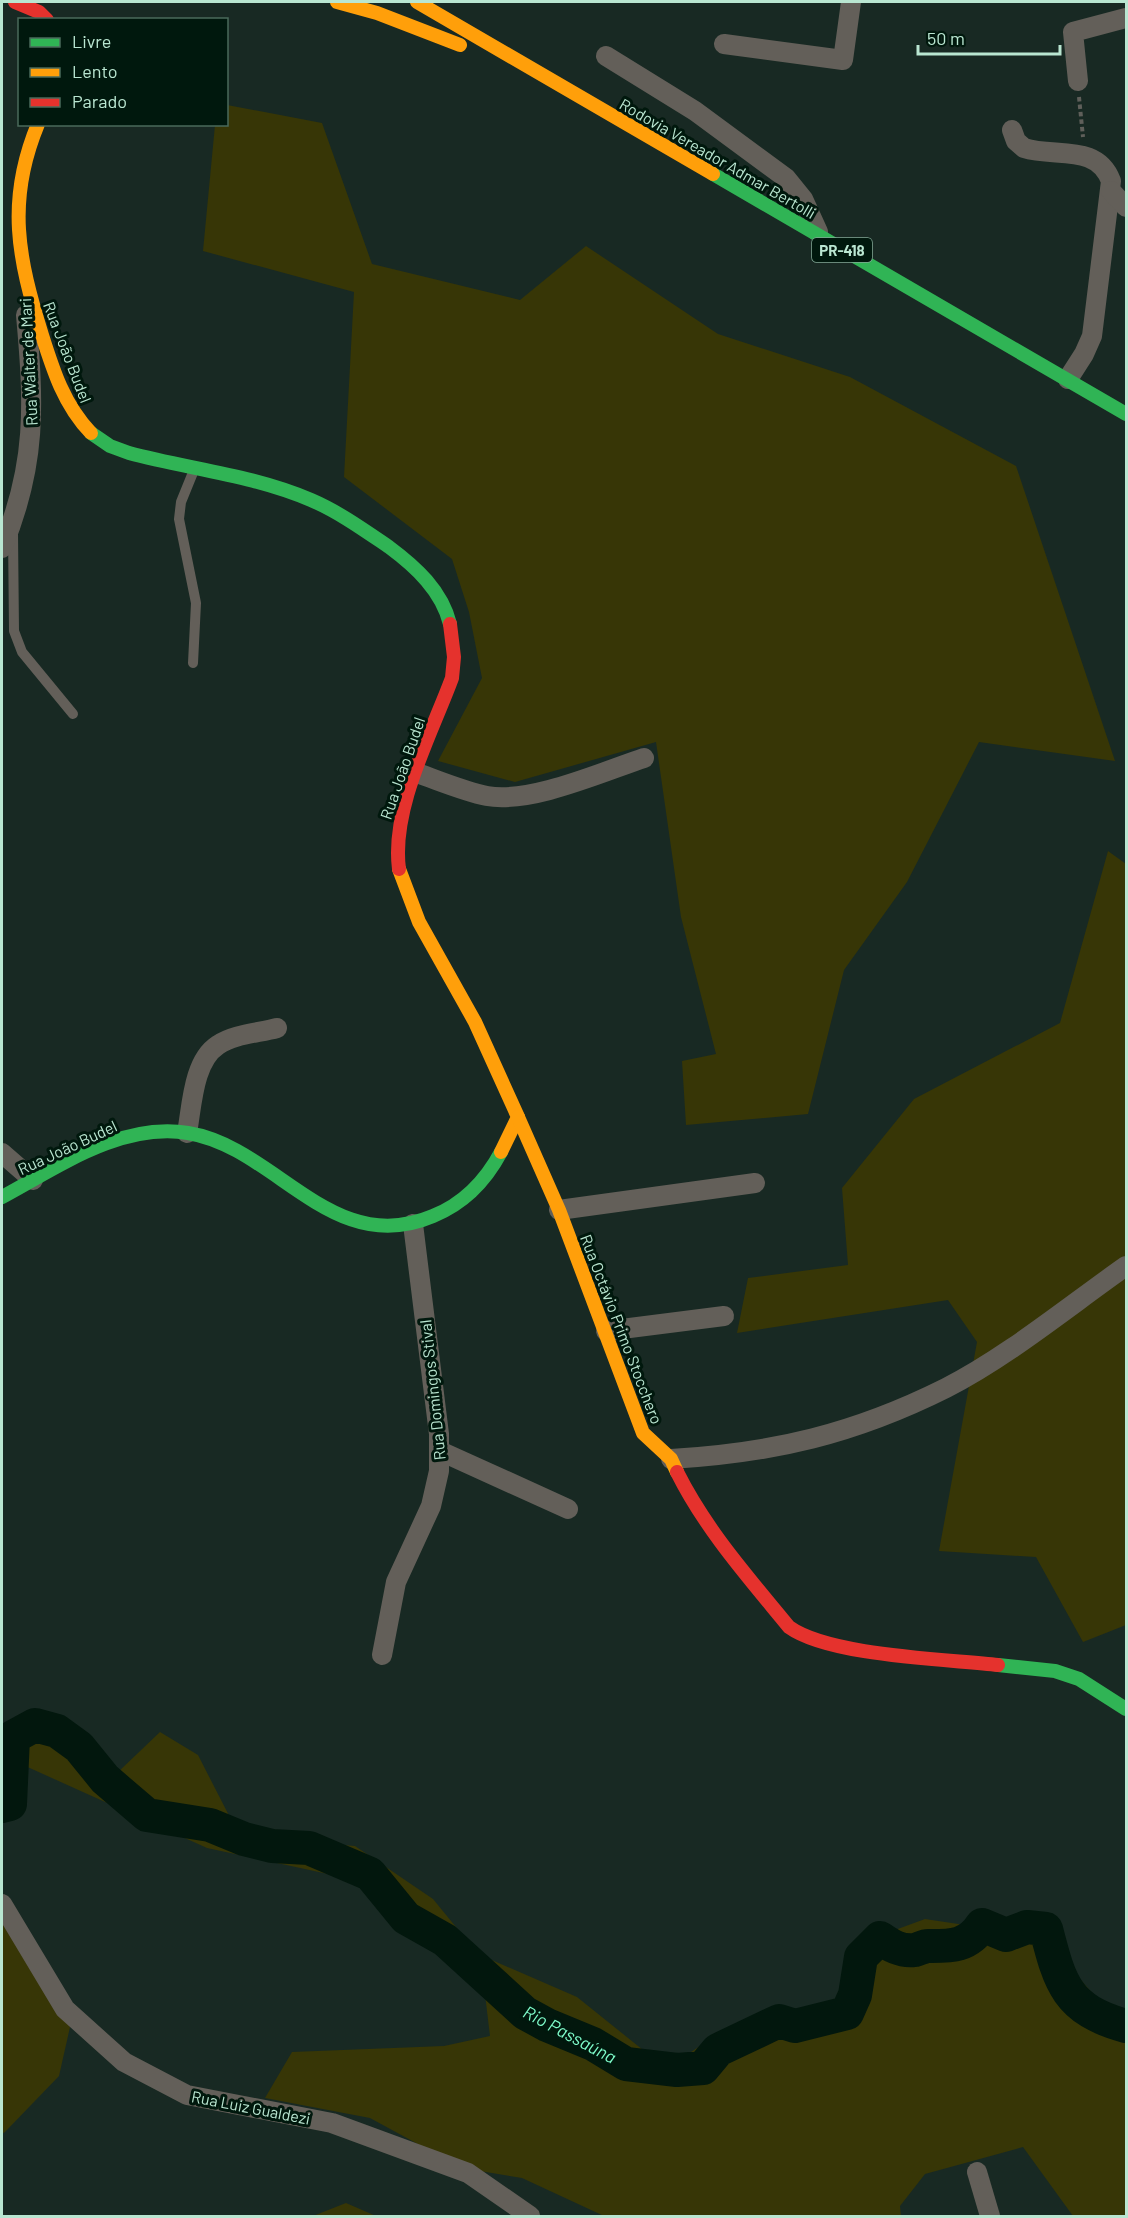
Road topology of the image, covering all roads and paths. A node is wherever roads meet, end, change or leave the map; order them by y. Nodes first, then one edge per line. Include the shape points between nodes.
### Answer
1 (15, 2) edge
2 (337, 2) edge
3 (417, 2) edge
4 (851, 2) edge
5 (45, 18) edge
6 (1126, 18) edge
7 (724, 44) dead end
8 (606, 56) dead end
9 (1078, 81) joint
10 (559, 84) junction
11 (37, 126) edge
12 (1012, 130) dead end
13 (1084, 155) junction
14 (1111, 191) junction
15 (1126, 207) edge
16 (821, 237) junction
17 (23, 280) junction
18 (1068, 379) junction
19 (1126, 414) edge
20 (195, 468) junction
21 (13, 520) junction
22 (2, 548) edge
23 (193, 663) dead end
24 (73, 714) dead end
25 (644, 758) dead end
26 (417, 773) junction
27 (277, 1028) dead end
28 (518, 1117) junction
29 (187, 1133) junction
30 (2, 1154) edge
31 (33, 1180) junction
32 (755, 1183) dead end
33 (2, 1197) edge
34 (559, 1210) junction
35 (413, 1224) junction
36 (1126, 1266) edge
37 (724, 1316) dead end
38 (606, 1331) junction
39 (440, 1451) junction
40 (671, 1459) junction
41 (568, 1509) dead end
42 (382, 1655) dead end
43 (1126, 1708) edge
44 (2, 1904) edge
45 (977, 2172) dead end
46 (530, 2217) edge
47 (990, 2217) edge

1 - 5 main road
2 - 10 main road via 377,13
3 - 10 main road, Rodovia Vereador Admar Bertolli / PR-418
4 - 7 street via 843,60
6 - 9 street via 1073,32
8 - 16 street via 695,111 786,178 802,199
9 - 13 path
10 - 16 main road, Rodovia Vereador Admar Bertolli / PR-418
11 - 17 main road, Rua João Budel via 20,177
12 - 13 street via 1024,148
13 - 14 street via 1104,167
14 - 15 street
14 - 18 street via 1092,336
16 - 18 main road, Rodovia Vereador Admar Bertolli / PR-418
17 - 20 main road, Rua João Budel via 62,390 82,424 100,440 124,452
17 - 21 street, Rua Walter de Mari via 32,418 27,470
18 - 19 main road, Rodovia Vereador Admar Bertolli / PR-418
20 - 23 lane via 181,502 179,519 195,587
20 - 26 main road, Rua João Budel via 317,501 414,565 430,582 444,604 453,632 455,659 452,678
21 - 22 street, Rua Walter de Mari
21 - 24 lane via 14,631 22,652
25 - 26 street via 542,791 506,797 488,796
26 - 28 main road, Rua João Budel via 398,830 400,875 419,922 471,1014
27 - 29 street via 229,1040 209,1053 202,1065
28 - 34 main road, Rua Octávio Primo Stocchero
28 - 35 main road, Rua João Budel via 482,1181 458,1202
29 - 31 main road, Rua João Budel via 160,1132 122,1138
29 - 35 main road, Rua João Budel via 237,1151 337,1216 364,1225
30 - 31 street
31 - 33 main road, Rua João Budel
32 - 34 street
34 - 38 main road, Rua Octávio Primo Stocchero
35 - 39 street, Rua Domingos Stival
36 - 40 street via 988,1363 947,1388 889,1414 843,1431 764,1451
37 - 38 street
38 - 40 main road, Rua Octávio Primo Stocchero via 643,1433
39 - 41 street
39 - 42 street, Rua Domingos Stival via 436,1491 396,1582
40 - 43 main road, Rua Octávio Primo Stocchero via 714,1536 771,1608 803,1636 841,1647 1055,1671 1079,1679
44 - 46 street, Rua Luiz Gualdezi via 65,2009 124,2062 187,2095 332,2123 468,2174
45 - 47 street

